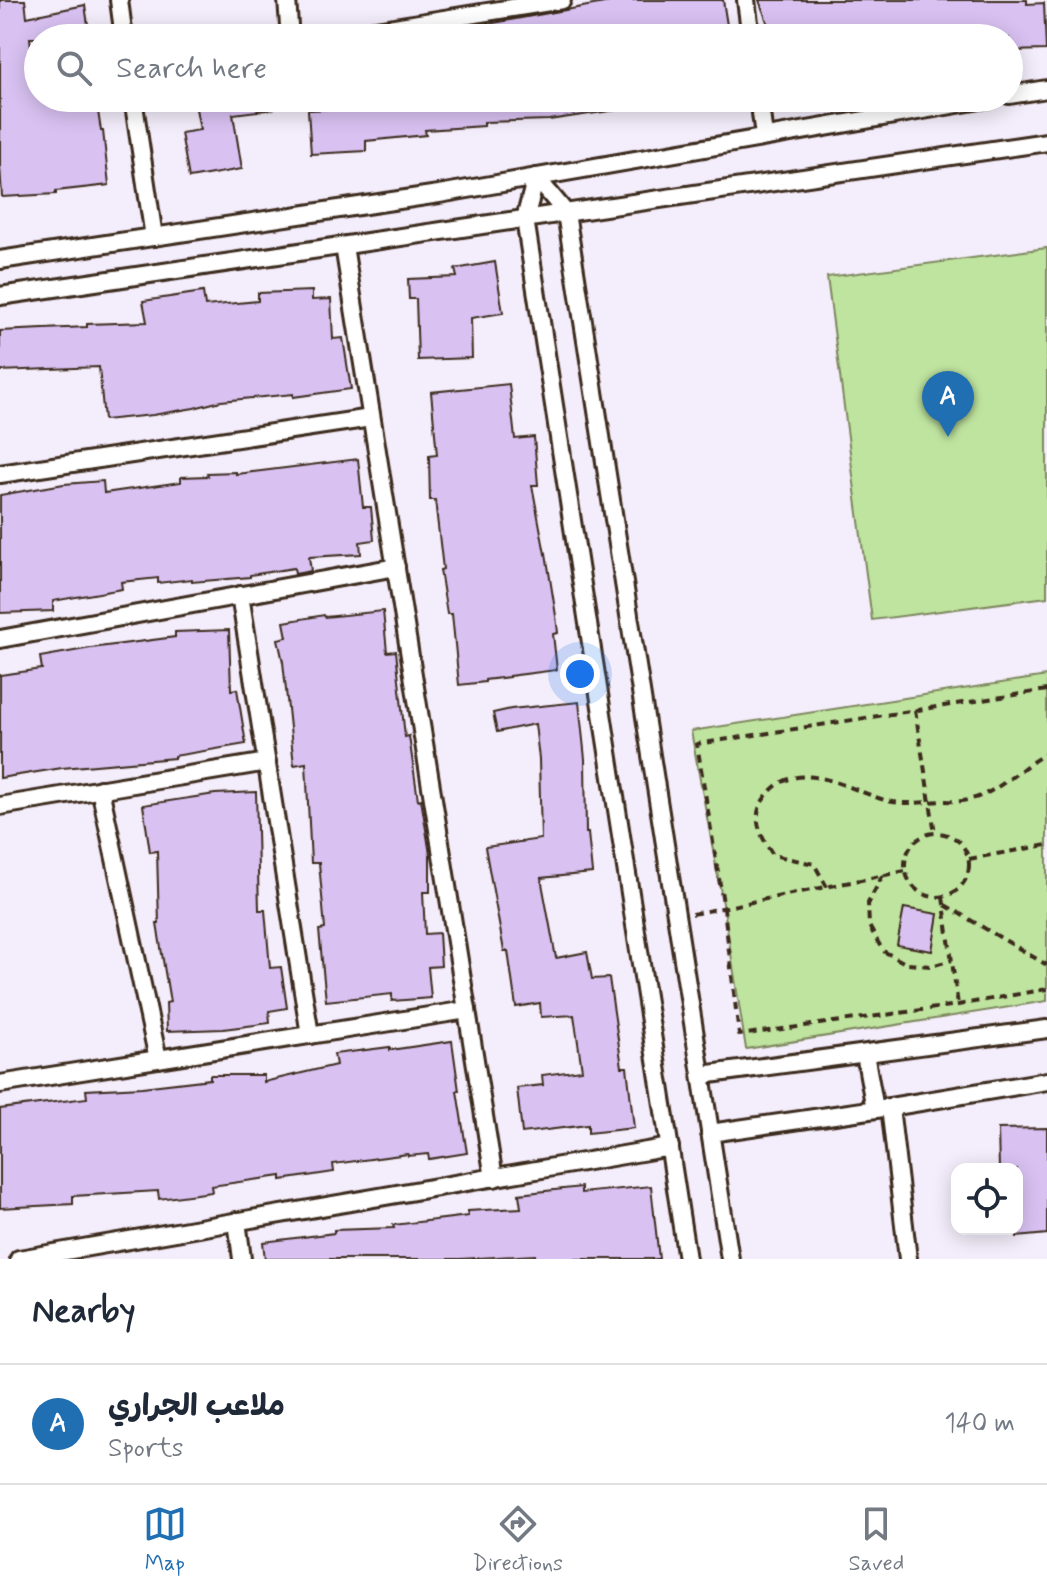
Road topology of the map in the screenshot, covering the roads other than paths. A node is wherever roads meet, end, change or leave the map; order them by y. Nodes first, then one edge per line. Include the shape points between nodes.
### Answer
1 (119, 0) edge
2 (287, 0) edge
3 (448, 0) edge
4 (562, 0) edge
5 (746, 0) edge
6 (451, 18) junction
7 (122, 24) edge
8 (289, 24) edge
9 (414, 24) edge
10 (749, 24) edge
11 (1047, 89) edge
12 (1023, 93) edge
13 (135, 112) edge
14 (761, 112) edge
15 (908, 112) edge
16 (764, 136) junction
17 (1047, 142) edge
18 (536, 177) junction
19 (566, 213) junction
20 (525, 219) junction
21 (154, 237) junction
22 (344, 246) junction
23 (0, 260) edge
24 (0, 296) edge
25 (371, 418) junction
26 (0, 474) edge
27 (396, 567) junction
28 (240, 595) junction
29 (0, 639) edge
30 (267, 762) junction
31 (100, 789) junction
32 (0, 806) edge
33 (467, 1010) junction
34 (1047, 1029) edge
35 (310, 1035) junction
36 (865, 1054) junction
37 (158, 1059) junction
38 (702, 1075) junction
39 (1047, 1081) edge
40 (0, 1084) edge
41 (882, 1108) junction
42 (710, 1133) junction
43 (670, 1147) junction
44 (494, 1178) junction
45 (237, 1221) junction
46 (19, 1259) edge
47 (242, 1259) edge
48 (687, 1259) edge
49 (730, 1259) edge
50 (908, 1259) edge

1 - 7 street
2 - 8 street
3 - 6 street
4 - 6 street
5 - 10 street
6 - 9 street
11 - 12 street
13 - 21 street
14 - 16 street
15 - 16 street
16 - 18 street
17 - 19 street
18 - 19 street
18 - 20 street
18 - 21 street
19 - 20 street
19 - 38 street
20 - 22 street
20 - 43 street
21 - 23 street
22 - 24 street
22 - 25 street
25 - 26 street
25 - 27 street
27 - 28 street
27 - 33 street
28 - 29 street
28 - 30 street
30 - 31 street
30 - 35 street
31 - 32 street
31 - 37 street
33 - 35 street
33 - 44 street
34 - 36 street
35 - 37 street
36 - 38 street
36 - 41 street
37 - 40 street
38 - 42 street
39 - 41 street
41 - 42 street
41 - 50 street
42 - 49 street
43 - 44 street
43 - 48 street
44 - 45 street
45 - 46 street
45 - 47 street

